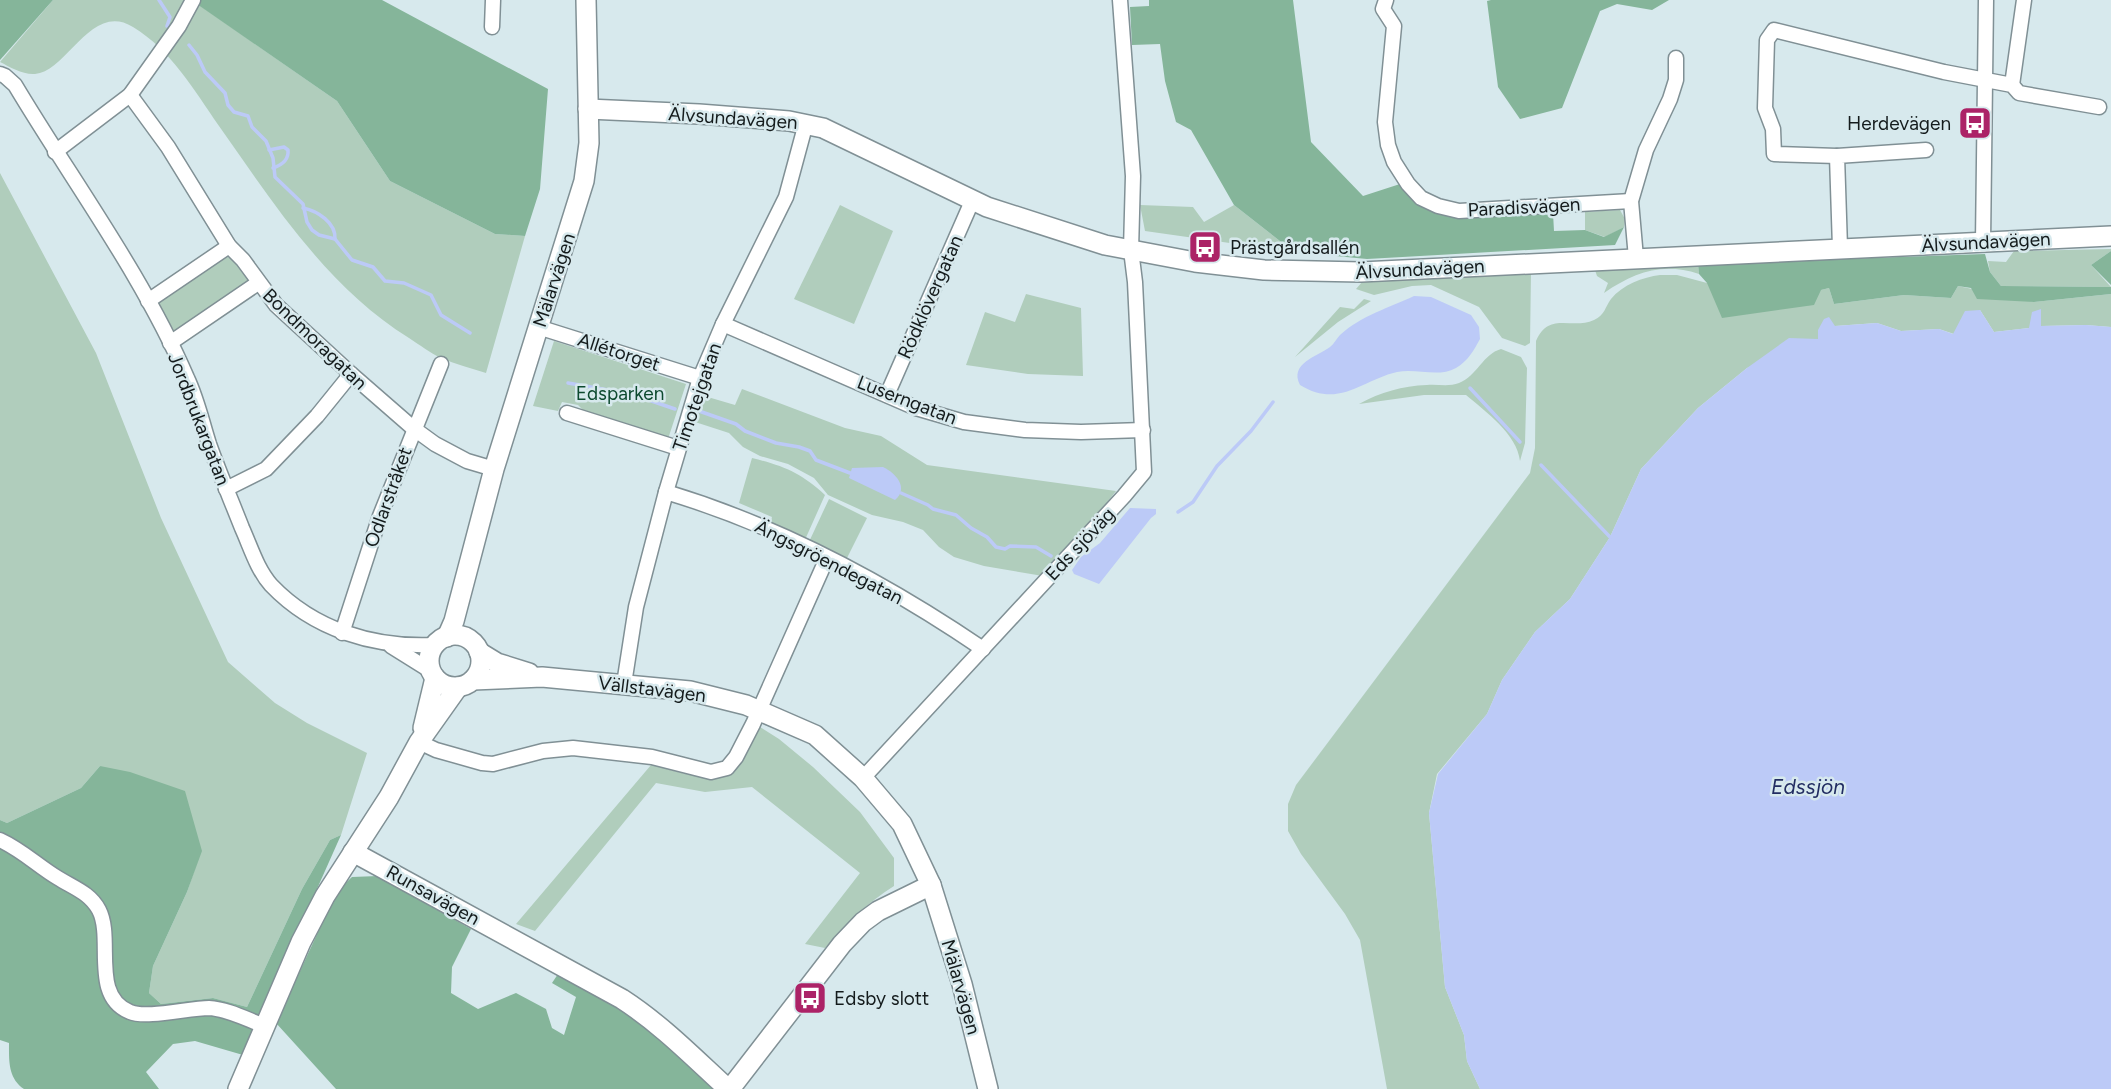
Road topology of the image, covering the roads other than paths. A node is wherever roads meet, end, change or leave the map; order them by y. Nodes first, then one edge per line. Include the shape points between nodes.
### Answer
1 (193, 0) edge
2 (493, 0) edge
3 (586, 0) edge
4 (1120, 0) edge
5 (1386, 0) edge
6 (1986, 0) edge
7 (2024, 0) edge
8 (492, 27) dead end
9 (1676, 58) dead end
10 (0, 74) edge
11 (1984, 80) junction
12 (2012, 85) junction
13 (130, 95) junction
14 (2099, 107) dead end
15 (588, 110) junction
16 (806, 123) junction
17 (1926, 150) dead end
18 (55, 152) junction
19 (1837, 156) junction
20 (972, 199) junction
21 (1631, 201) junction
22 (2111, 236) edge
23 (1983, 242) junction
24 (229, 246) junction
25 (1840, 248) junction
26 (1131, 250) junction
27 (1636, 257) junction
28 (258, 283) junction
29 (148, 301) junction
30 (723, 324) junction
31 (538, 327) junction
32 (170, 343) junction
33 (440, 364) dead end
34 (351, 374) junction
35 (700, 377) junction
36 (887, 395) junction
37 (567, 413) dead end
38 (414, 428) junction
39 (1143, 429) junction
40 (678, 448) junction
41 (495, 469) junction
42 (226, 489) junction
43 (666, 492) junction
44 (472, 552) junction
45 (827, 558) junction
46 (342, 633) junction
47 (441, 641) junction
48 (390, 645) junction
49 (475, 647) junction
50 (983, 649) junction
51 (433, 674) junction
52 (542, 677) junction
53 (466, 684) junction
54 (624, 684) junction
55 (759, 710) junction
56 (419, 742) junction
57 (863, 778) junction
58 (0, 840) edge
59 (354, 852) junction
60 (931, 885) junction
61 (265, 1026) junction
62 (238, 1089) edge
63 (729, 1089) edge
64 (988, 1089) edge

1 - 13 street
2 - 8 street
3 - 15 street, Mälarvägen
4 - 26 street via 1133,176
5 - 21 street, Paradisvägen via 1383,9 1394,26 1385,122 1388,145 1394,162 1421,198 1459,211
6 - 11 street
7 - 12 street
9 - 21 street via 1676,80 1646,150
10 - 18 street, Jordbrukargatan via 15,85
11 - 12 street
11 - 19 street via 1774,30 1767,40 1765,108 1773,129 1774,154
11 - 23 street
12 - 14 street via 2019,93
13 - 18 street
13 - 24 street, Bondmoragatan via 168,146
15 - 16 street, Älvsundavägen
15 - 31 street, Mälarvägen via 584,181
16 - 20 street, Älvsundavägen
16 - 30 street, Timotejgatan via 786,197
17 - 19 street
18 - 29 street, Jordbrukargatan
19 - 25 street
20 - 26 street, Älvsundavägen via 1039,225
20 - 36 street, Rödklövergatan
21 - 27 street
22 - 23 street, Älvsundavägen
23 - 25 street, Älvsundavägen
24 - 28 street, Bondmoragatan
24 - 29 street
25 - 27 street, Älvsundavägen
26 - 27 street, Älvsundavägen via 1264,271 1339,273
26 - 39 street, Eds sjöväg
28 - 32 street
28 - 34 street, Bondmoragatan
29 - 32 street, Jordbrukargatan
30 - 35 street, Timotejgatan
30 - 36 street, Luserngatan
31 - 35 street, Allétorget
31 - 41 street, Mälarvägen
32 - 42 street, Jordbrukargatan via 188,380
33 - 38 street, Odlarstråket
34 - 38 street, Bondmoragatan
34 - 42 street via 266,469
35 - 40 street, Timotejgatan
36 - 39 street, Luserngatan via 964,422 1025,430
37 - 40 street
38 - 41 street, Bondmoragatan via 467,461
38 - 46 street, Odlarstråket
39 - 50 street, Eds sjöväg via 1144,472
40 - 43 street, Timotejgatan
41 - 44 street, Mälarvägen
42 - 46 street, Jordbrukargatan via 257,565 270,584 295,607
43 - 45 street, Ängsgröendegatan via 739,517
43 - 54 street, Timotejgatan via 636,607
44 - 47 street, Mälarvägen via 454,621
44 - 49 street, Mälarvägen via 468,623
45 - 50 street, Ängsgröendegatan via 925,610
45 - 55 street
46 - 48 street, Jordbrukargatan
47 - 48 street, Jordbrukargatan
47 - 49 street via 460,636
47 - 51 street via 430,656
48 - 51 street, Jordbrukargatan
49 - 52 street, Vällstavägen via 497,663
49 - 53 street via 481,665
50 - 57 street, Eds sjöväg
51 - 53 street via 446,684
51 - 56 street
52 - 53 street, Vällstavägen
52 - 54 street, Vällstavägen
53 - 56 street
54 - 55 street, Vällstavägen via 691,691
55 - 56 street via 736,757 727,768 711,772 652,757 573,748 482,763
55 - 57 street, Vällstavägen via 815,735
56 - 59 street
57 - 60 street, Vällstavägen via 902,824
58 - 61 street via 89,895 100,912 104,967 110,993 119,1005 131,1013 147,1014 212,1008
59 - 61 street via 301,942
59 - 63 street, Runsavägen via 651,1017
60 - 63 street, Runsavägen via 863,922
60 - 64 street, Mälarvägen
61 - 62 street

